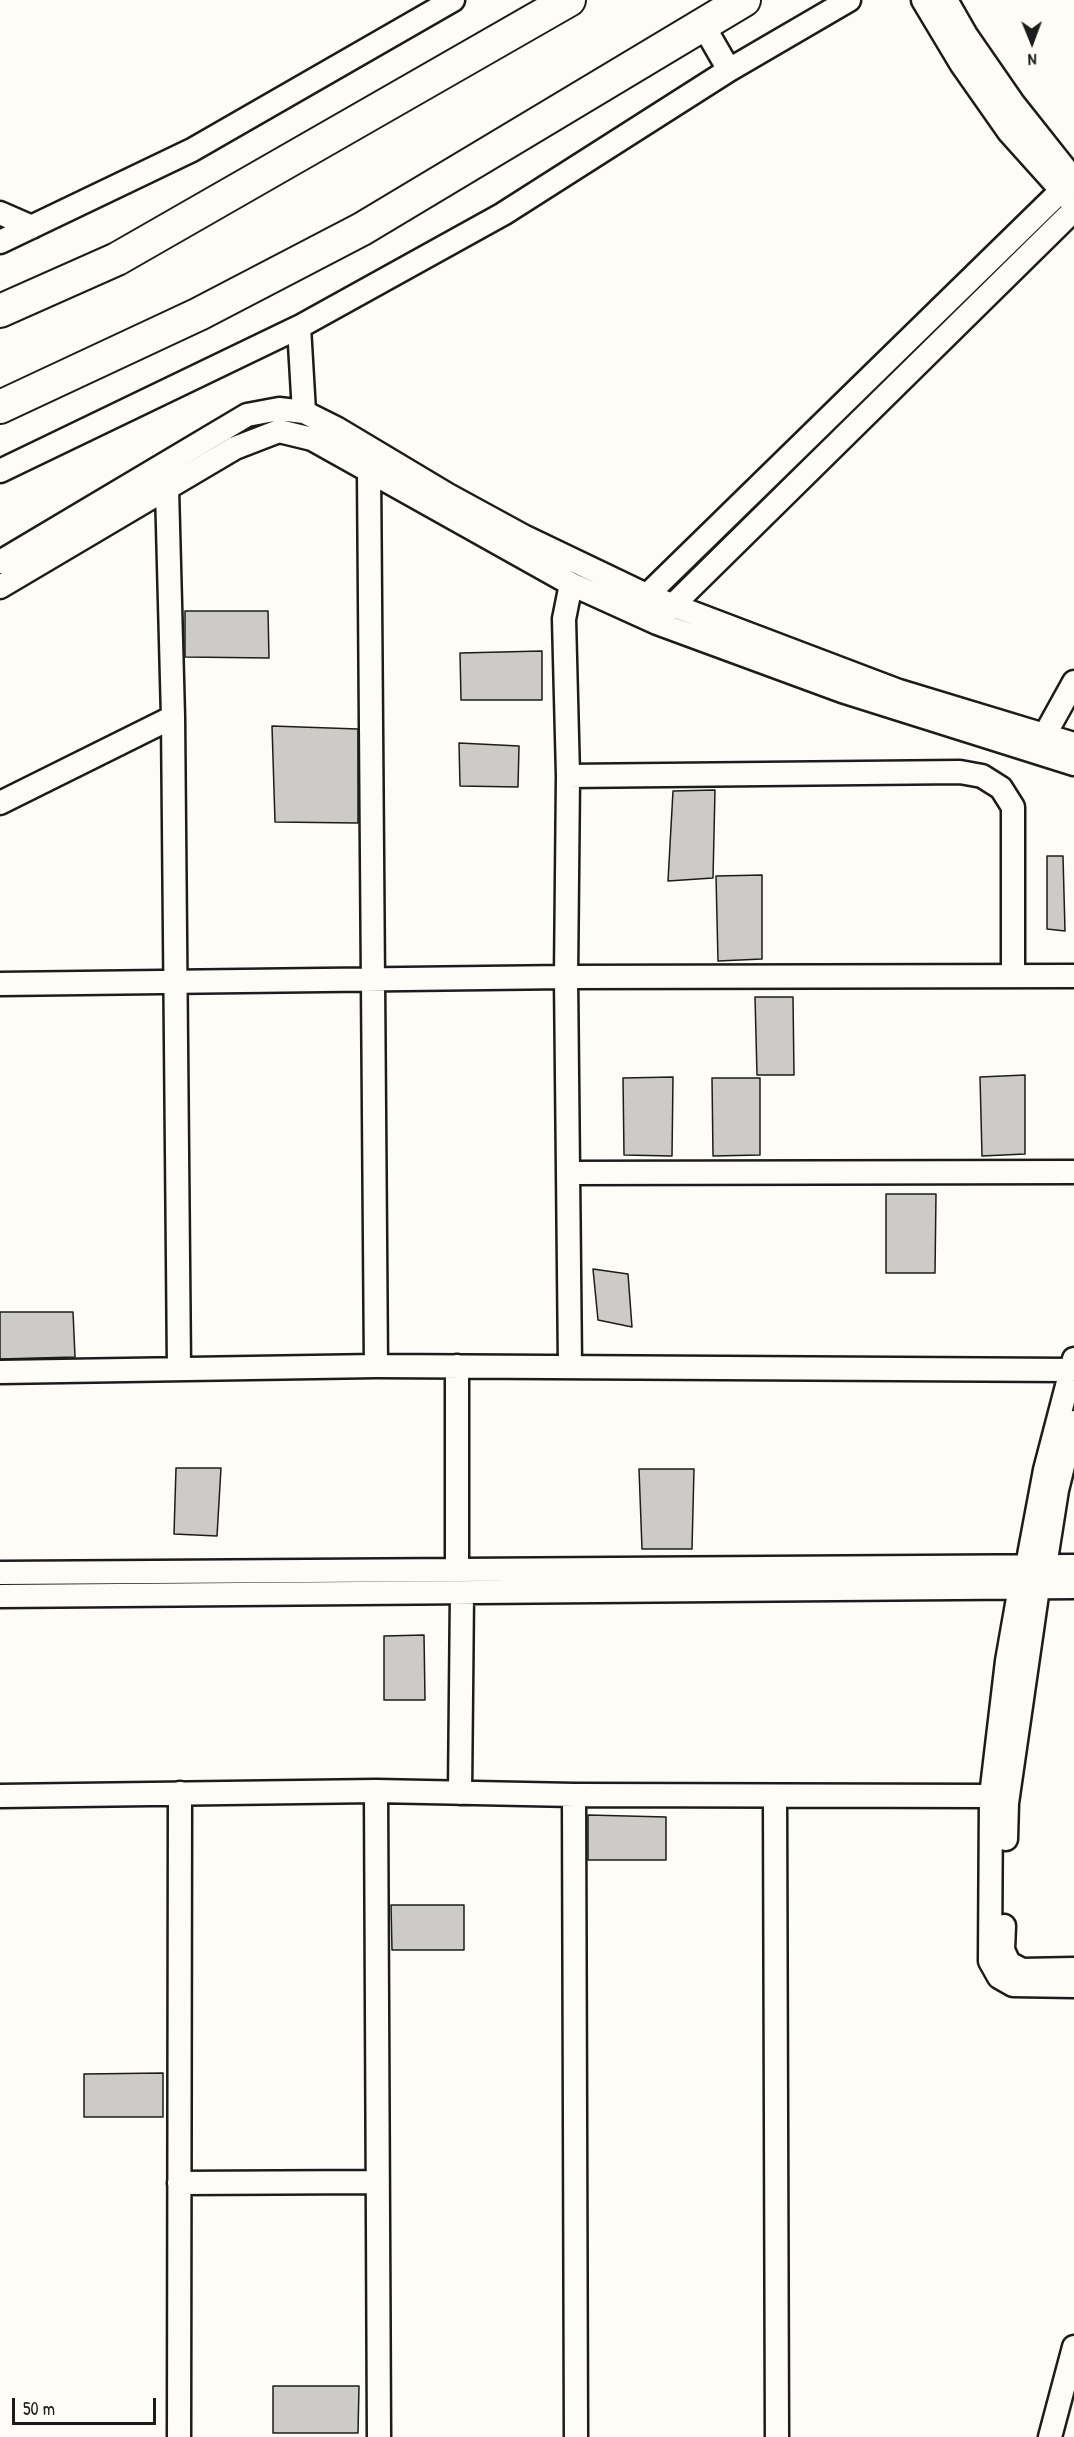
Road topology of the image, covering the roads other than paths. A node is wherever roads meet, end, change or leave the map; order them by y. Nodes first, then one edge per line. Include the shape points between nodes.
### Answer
1 (453, 0) edge
2 (569, 0) edge
3 (744, 0) edge
4 (849, 0) edge
5 (923, 0) edge
6 (946, 0) edge
7 (703, 25) junction
8 (729, 70) junction
9 (1071, 189) edge
10 (1074, 210) edge
11 (0, 213) edge
12 (33, 227) junction
13 (0, 242) edge
14 (0, 311) edge
15 (299, 327) junction
16 (0, 407) edge
17 (304, 412) junction
18 (0, 471) edge
19 (369, 471) junction
20 (167, 489) junction
21 (0, 562) edge
22 (571, 584) junction
23 (0, 587) edge
24 (639, 603) junction
25 (671, 604) junction
26 (657, 623) junction
27 (1074, 682) edge
28 (173, 717) junction
29 (1040, 744) junction
30 (1070, 748) edge
31 (568, 776) junction
32 (0, 803) edge
33 (1013, 976) junction
34 (1074, 976) edge
35 (566, 977) junction
36 (373, 979) junction
37 (176, 980) junction
38 (0, 984) edge
39 (1074, 1172) edge
40 (568, 1173) junction
41 (1072, 1364) edge
42 (376, 1366) junction
43 (457, 1366) junction
44 (570, 1367) junction
45 (179, 1368) junction
46 (0, 1372) edge
47 (1074, 1422) edge
48 (1074, 1566) edge
49 (457, 1569) junction
50 (0, 1573) edge
51 (1033, 1576) junction
52 (1074, 1587) edge
53 (462, 1593) junction
54 (0, 1596) edge
55 (376, 1791) junction
56 (180, 1793) junction
57 (460, 1793) junction
58 (574, 1795) junction
59 (0, 1796) edge
60 (775, 1796) junction
61 (991, 1796) junction
62 (1074, 1970) edge
63 (1074, 1986) edge
64 (376, 2182) junction
65 (179, 2183) junction
66 (1074, 2347) edge
67 (179, 2437) edge
68 (379, 2437) edge
69 (576, 2437) edge
70 (777, 2437) edge
71 (1050, 2437) edge

1 - 12 street via 192,150
2 - 14 main road via 117,259
3 - 7 main road
4 - 8 street
5 - 9 street via 962,65 1010,132
6 - 9 street
7 - 8 street
7 - 16 main road via 362,229 199,314
8 - 15 street via 503,214
9 - 24 street
10 - 25 street
11 - 12 street
12 - 13 street
15 - 17 street
15 - 18 street
17 - 21 street via 279,409 247,415
17 - 24 street
19 - 20 street via 312,439 279,430 235,448
19 - 22 street
19 - 36 street
20 - 23 street
20 - 28 street
22 - 24 street
22 - 31 street via 564,619
24 - 25 street
24 - 26 street
25 - 26 street
25 - 29 street
26 - 29 street via 842,691
27 - 29 street
28 - 32 street
28 - 37 street
29 - 30 street
31 - 33 street via 948,772 982,776 1001,788 1013,807
31 - 35 street
33 - 34 street
33 - 35 street
35 - 36 street
35 - 40 street
36 - 37 street
36 - 42 street
37 - 38 street
37 - 45 street
39 - 40 street
40 - 44 street
41 - 44 street
41 - 51 street via 1045,1470
42 - 43 street
42 - 45 street
43 - 44 street
43 - 49 street
45 - 46 street
47 - 51 street
48 - 51 street
49 - 50 street
49 - 51 street
51 - 52 street
51 - 53 street
51 - 61 street via 1007,1661
51 - 62 street via 1007,1803 1003,1950 1009,1963 1022,1970
53 - 54 street
53 - 57 street
55 - 56 street
55 - 57 street
55 - 64 street
56 - 59 street
56 - 65 street
57 - 58 street
58 - 60 street
58 - 69 street
60 - 61 street
60 - 70 street
61 - 63 street via 990,1961 999,1977 1013,1985
64 - 65 street
64 - 68 street
65 - 67 street
66 - 71 street

